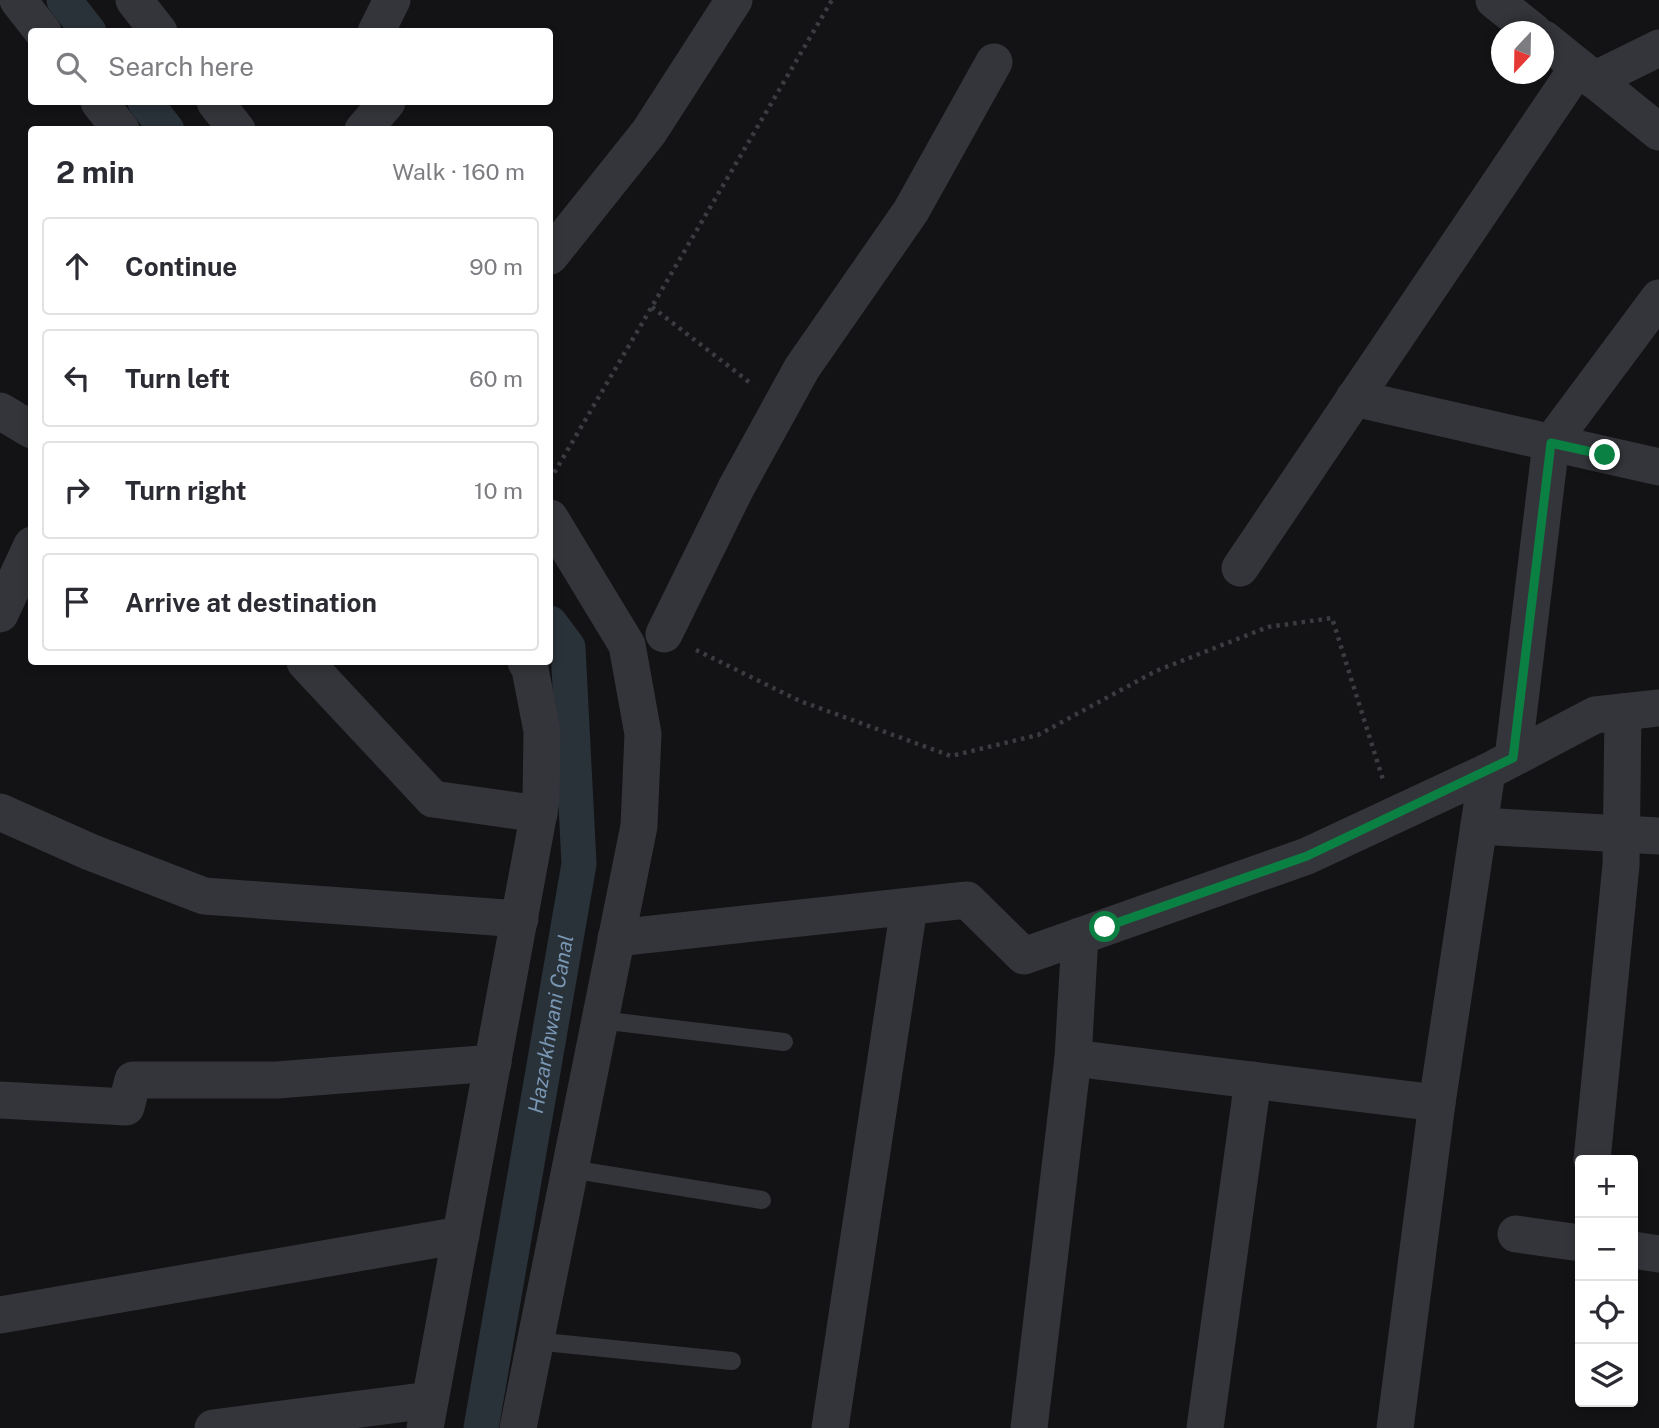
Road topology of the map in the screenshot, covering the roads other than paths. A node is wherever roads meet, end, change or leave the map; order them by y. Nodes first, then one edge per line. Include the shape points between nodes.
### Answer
1 (19, 0) edge
2 (135, 0) edge
3 (392, 0) edge
4 (734, 0) edge
5 (1494, 0) edge
6 (1520, 21) edge
7 (40, 28) edge
8 (156, 28) edge
9 (378, 28) edge
10 (1554, 47) edge
11 (1659, 48) edge
12 (994, 62) dead end
13 (1586, 74) junction
14 (101, 105) edge
15 (217, 105) edge
16 (384, 105) edge
17 (118, 126) edge
18 (234, 126) edge
19 (366, 126) edge
20 (1659, 132) edge
21 (553, 252) edge
22 (1659, 298) edge
23 (1354, 398) junction
24 (0, 411) edge
25 (28, 428) edge
26 (1551, 443) junction
27 (1659, 467) edge
28 (553, 523) edge
29 (28, 554) edge
30 (1240, 568) dead end
31 (0, 614) edge
32 (664, 634) road end
33 (307, 665) edge
34 (528, 665) edge
35 (1659, 708) edge
36 (1623, 712) junction
37 (1500, 765) junction
38 (0, 812) edge
39 (539, 814) junction
40 (1479, 826) junction
41 (1621, 834) junction
42 (1659, 836) edge
43 (909, 906) junction
44 (520, 919) junction
45 (1080, 936) junction
46 (616, 938) junction
47 (600, 1020) junction
48 (785, 1042) dead end
49 (1073, 1058) junction
50 (493, 1063) junction
51 (1253, 1080) junction
52 (0, 1100) edge
53 (1437, 1103) junction
54 (1592, 1155) edge
55 (570, 1168) junction
56 (762, 1200) dead end
57 (1516, 1234) dead end
58 (461, 1235) junction
59 (1575, 1242) edge
60 (1638, 1252) edge
61 (1659, 1254) edge
62 (0, 1315) edge
63 (534, 1341) junction
64 (732, 1361) dead end
65 (428, 1414) edge
66 (213, 1428) edge
67 (517, 1428) edge
68 (830, 1428) edge
69 (1029, 1428) edge
70 (1205, 1428) edge
71 (1395, 1428) edge

1 - 7 street
2 - 8 street
3 - 9 street
4 - 21 street via 649,132
5 - 6 street
10 - 13 street
11 - 13 street
12 - 32 street via 911,211 802,368
13 - 20 street
13 - 23 street
14 - 17 street
15 - 18 street
16 - 19 street
22 - 26 street
23 - 26 street
23 - 30 street
24 - 25 street
26 - 27 street
26 - 37 street
28 - 46 street via 626,645 643,734 639,826
29 - 31 street
33 - 39 street via 433,799
34 - 39 street via 542,731
35 - 36 street
36 - 37 street via 1595,715
36 - 41 street
37 - 40 street
37 - 45 street via 1307,856
38 - 44 street via 204,896
39 - 44 street
40 - 41 street
40 - 53 street
41 - 42 street
41 - 54 street
43 - 45 street via 967,900 1024,956
43 - 46 street
43 - 68 street
44 - 50 street
45 - 49 street
46 - 47 street
47 - 48 lane
47 - 55 street
49 - 51 street
49 - 69 street
50 - 52 street via 277,1080 133,1080 126,1107
50 - 58 street
51 - 53 street
51 - 70 street
53 - 71 street
55 - 56 lane
55 - 63 street
57 - 59 street
58 - 62 street
58 - 65 street
60 - 61 street
63 - 64 lane
63 - 67 street
65 - 66 street

